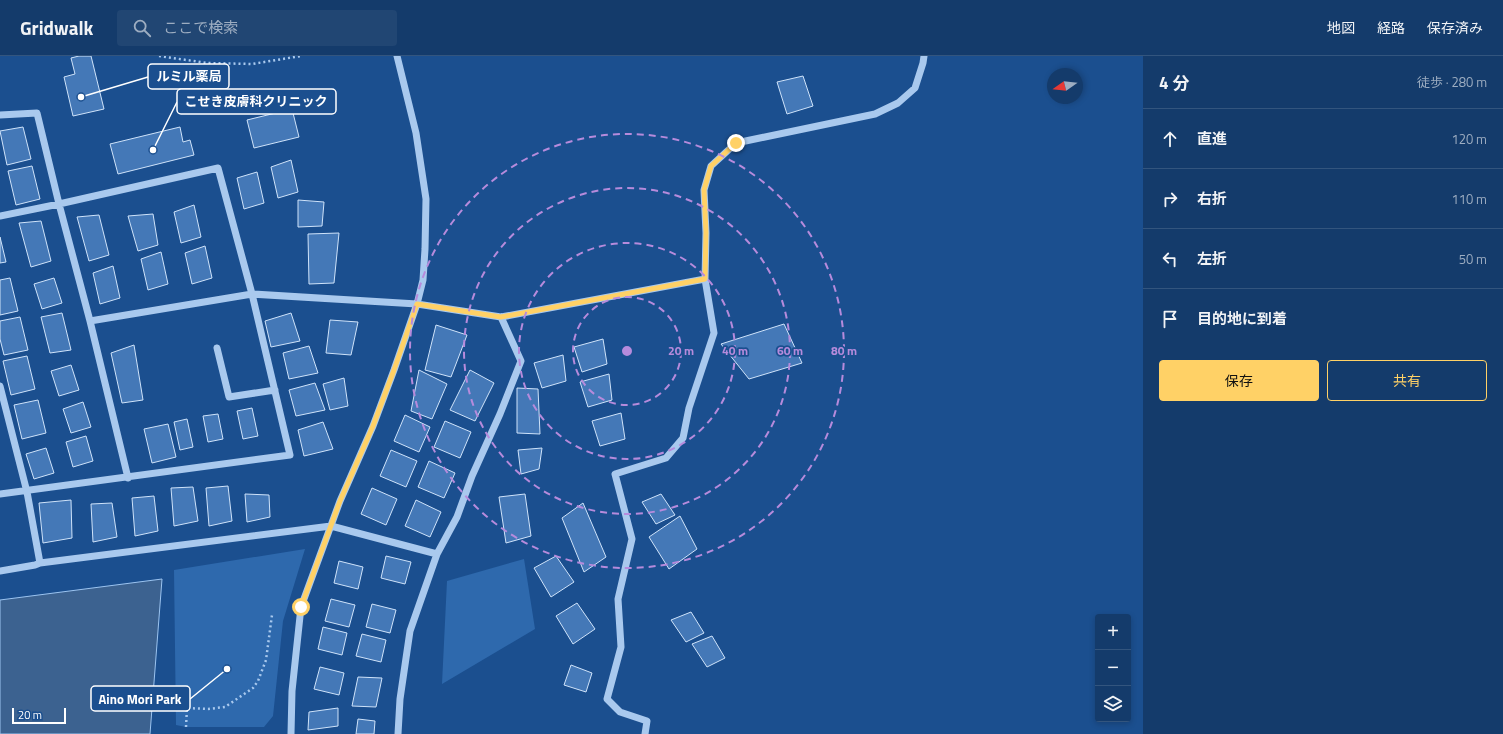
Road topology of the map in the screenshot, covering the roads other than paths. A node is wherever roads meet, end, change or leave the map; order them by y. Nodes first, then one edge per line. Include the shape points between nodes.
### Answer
1 (397, 56) edge
2 (924, 56) edge
3 (0, 114) edge
4 (59, 204) junction
5 (0, 216) edge
6 (705, 279) junction
7 (252, 294) junction
8 (417, 304) junction
9 (501, 317) junction
10 (90, 321) junction
11 (217, 348) dead end
12 (0, 386) edge
13 (275, 390) junction
14 (128, 478) junction
15 (27, 492) junction
16 (0, 494) edge
17 (331, 526) junction
18 (437, 554) junction
19 (40, 563) junction
20 (0, 571) edge
21 (290, 734) edge
22 (398, 734) edge
23 (645, 734) edge

1 - 8 street via 416,134 426,199 423,280
2 - 6 street via 915,88 898,103 875,114 736,143 711,166 704,190
3 - 4 street via 37,113
4 - 5 street
4 - 7 street via 218,168
4 - 10 street
6 - 9 street
6 - 23 street via 714,333 689,408 683,438 666,458 615,474 632,539 618,599 621,648 607,699 620,712 647,721
7 - 8 street
7 - 10 street
7 - 13 street
8 - 9 street
8 - 17 street via 384,398
9 - 18 street via 521,361 457,517
10 - 14 street
11 - 13 street via 229,397
12 - 15 street
13 - 14 street via 290,455
14 - 15 street
15 - 16 street
15 - 19 street
17 - 18 street
17 - 19 street
17 - 21 street via 301,607
18 - 22 street via 410,631 400,699
19 - 20 street

